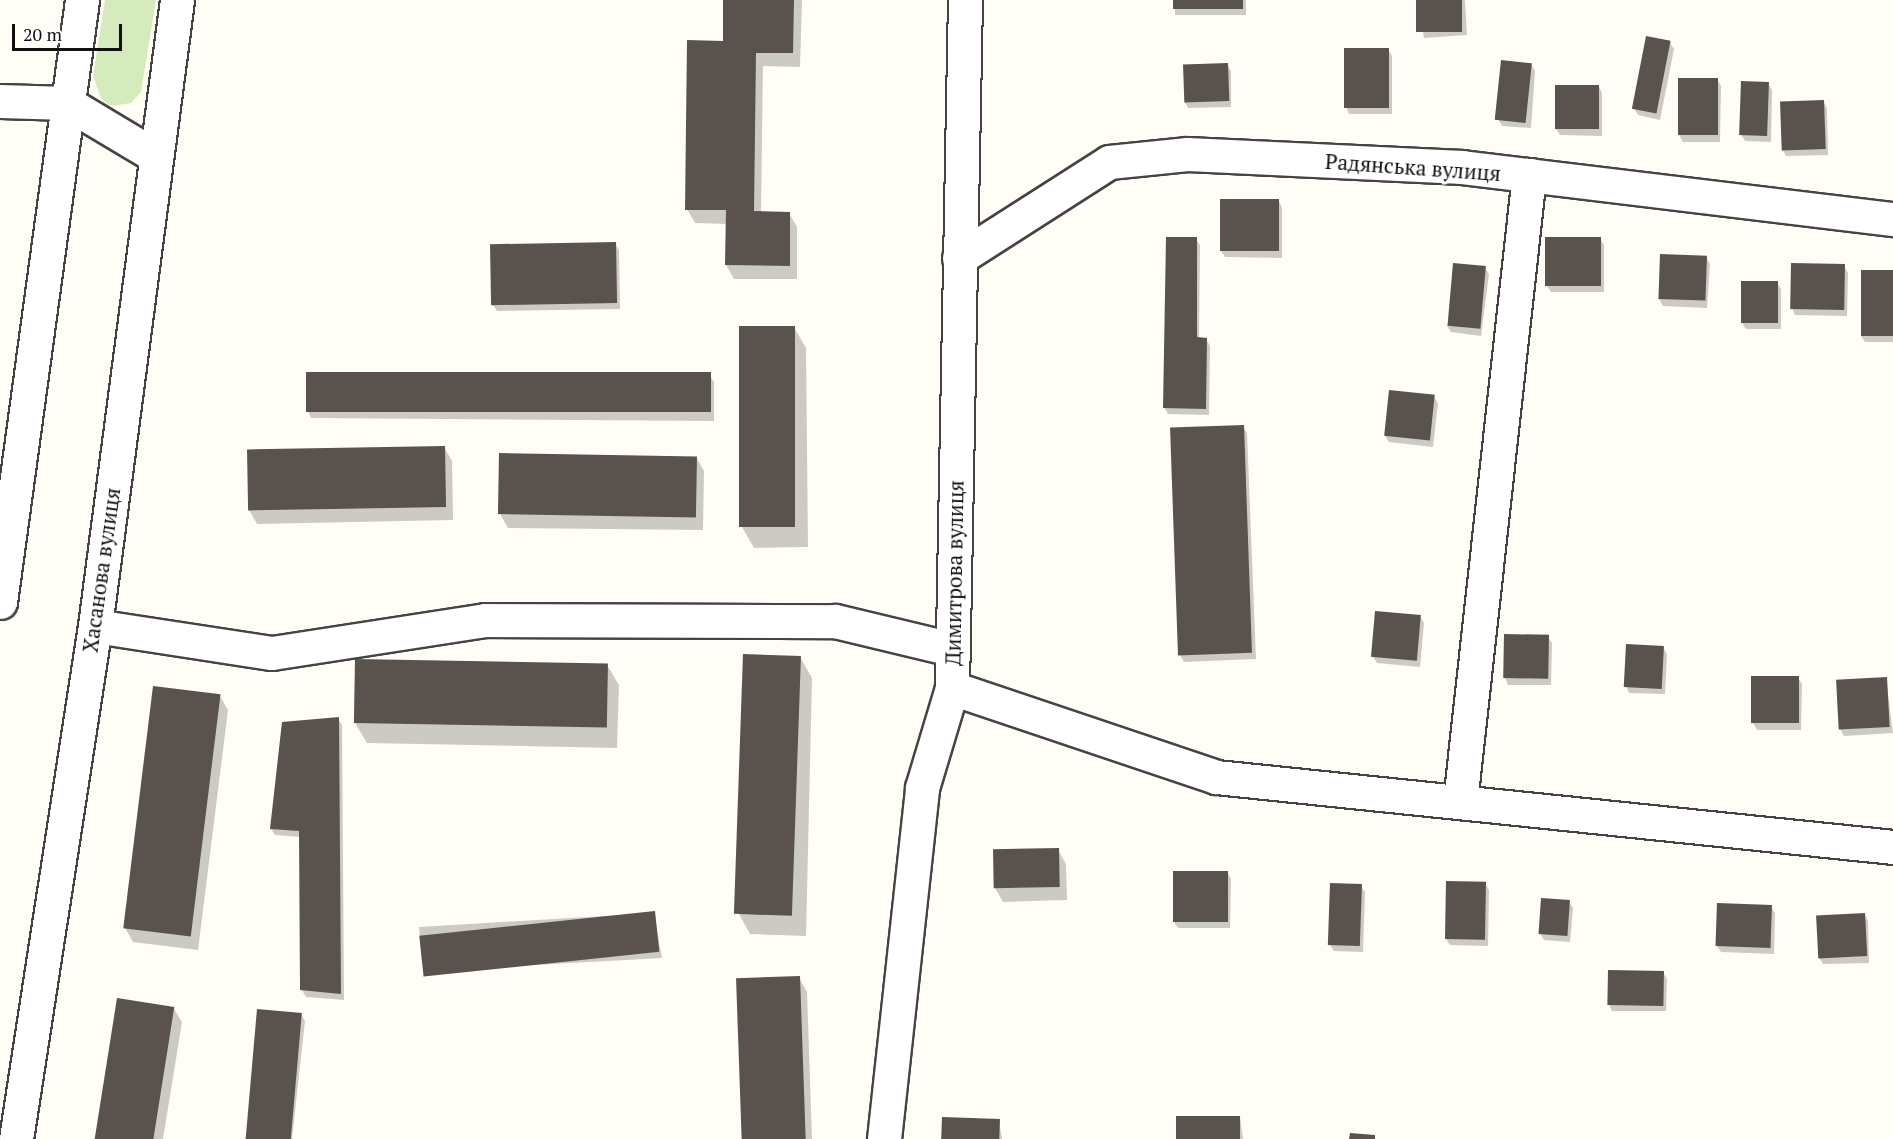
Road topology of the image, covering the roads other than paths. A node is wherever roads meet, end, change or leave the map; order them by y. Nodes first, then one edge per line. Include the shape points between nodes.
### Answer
1 (82, 0) edge
2 (177, 0) edge
3 (965, 0) edge
4 (0, 101) edge
5 (67, 102) junction
6 (154, 155) junction
7 (1529, 176) junction
8 (1893, 219) edge
9 (959, 258) junction
10 (0, 602) edge
11 (94, 626) junction
12 (952, 649) junction
13 (952, 687) junction
14 (1460, 802) junction
15 (1893, 847) edge
16 (16, 1139) edge
17 (884, 1139) edge

1 - 5 street
2 - 6 street, Хасанова вулиця
3 - 9 street, Димитрова вулиця
4 - 5 street
5 - 6 street
5 - 10 street
6 - 11 street, Хасанова вулиця
7 - 8 street, Радянська вулиця
7 - 9 street, Радянська вулиця via 1462,167 1188,154 1109,162
7 - 14 street
9 - 12 street, Димитрова вулиця
11 - 12 street via 272,653 485,620 835,621
11 - 16 street, Хасанова вулиця
12 - 13 street, Димитрова вулиця
13 - 14 street via 1216,777
13 - 17 street, Димитрова вулиця via 922,788
14 - 15 street

